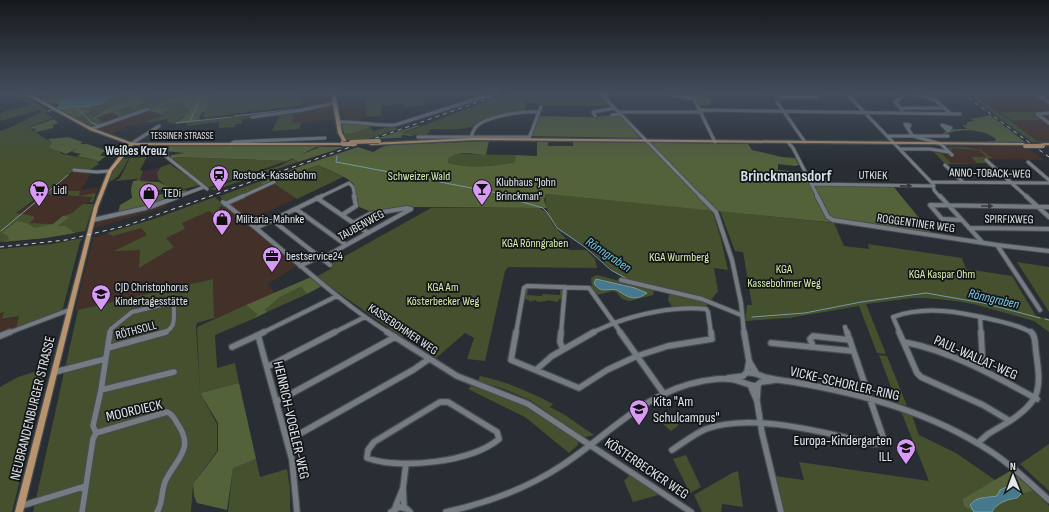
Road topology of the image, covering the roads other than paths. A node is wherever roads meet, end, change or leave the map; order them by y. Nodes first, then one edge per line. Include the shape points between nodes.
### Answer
1 (68, 117) edge
2 (126, 117) edge
3 (337, 117) edge
4 (420, 117) edge
5 (502, 117) edge
6 (536, 117) edge
7 (623, 117) edge
8 (704, 117) edge
9 (786, 117) edge
10 (868, 117) edge
11 (1041, 117) edge
12 (338, 122) junction
13 (1049, 123) edge
14 (159, 126) dead end
15 (91, 129) junction
16 (908, 129) dead end
17 (948, 131) dead end
18 (886, 136) junction
19 (913, 136) junction
20 (938, 136) junction
21 (948, 136) dead end
22 (418, 137) dead end
23 (471, 137) junction
24 (325, 138) dead end
25 (529, 138) junction
26 (643, 139) junction
27 (714, 140) junction
28 (401, 142) junction
29 (788, 142) junction
30 (805, 142) junction
31 (894, 143) junction
32 (132, 144) junction
33 (231, 144) junction
34 (340, 144) junction
35 (941, 144) junction
36 (1049, 145) edge
37 (900, 149) junction
38 (949, 152) junction
39 (167, 154) dead end
40 (952, 155) dead end
41 (986, 160) dead end
42 (1028, 162) dead end
43 (945, 165) dead end
44 (74, 170) dead end
45 (110, 171) junction
46 (274, 182) dead end
47 (931, 182) junction
48 (963, 182) junction
49 (1049, 182) edge
50 (1011, 183) junction
51 (811, 184) junction
52 (934, 186) junction
53 (317, 198) junction
54 (948, 206) junction
55 (1038, 207) junction
56 (1049, 207) edge
57 (296, 209) junction
58 (342, 215) junction
59 (1049, 217) edge
60 (93, 220) junction
61 (272, 220) junction
62 (961, 220) junction
63 (353, 223) junction
64 (256, 228) junction
65 (969, 228) junction
66 (1049, 229) edge
67 (368, 233) junction
68 (983, 243) junction
69 (346, 245) junction
70 (997, 245) junction
71 (1049, 250) edge
72 (320, 258) junction
73 (330, 265) dead end
74 (300, 266) junction
75 (621, 280) dead end
76 (565, 287) junction
77 (337, 296) junction
78 (70, 310) junction
79 (1040, 310) dead end
80 (741, 315) junction
81 (365, 317) junction
82 (980, 317) junction
83 (614, 323) junction
84 (845, 327) dead end
85 (258, 335) junction
86 (0, 336) edge
87 (395, 338) junction
88 (850, 340) junction
89 (904, 342) junction
90 (771, 343) dead end
91 (813, 346) junction
92 (232, 347) dead end
93 (108, 348) junction
94 (562, 349) junction
95 (853, 351) junction
96 (636, 356) junction
97 (105, 358) junction
98 (429, 359) junction
99 (749, 361) junction
100 (267, 367) junction
101 (536, 370) junction
102 (983, 370) junction
103 (55, 372) junction
104 (174, 372) dead end
105 (745, 374) junction
106 (757, 375) junction
107 (726, 379) junction
108 (776, 380) junction
109 (748, 384) junction
110 (760, 384) junction
111 (101, 390) junction
112 (664, 394) junction
113 (870, 397) junction
114 (1036, 398) junction
115 (757, 401) junction
116 (276, 402) junction
117 (1010, 421) junction
118 (761, 424) junction
119 (96, 433) junction
120 (287, 441) junction
121 (979, 442) junction
122 (590, 445) junction
123 (672, 450) dead end
124 (406, 464) junction
125 (86, 486) junction
126 (403, 488) junction
127 (1049, 500) edge
128 (20, 509) edge
129 (393, 510) edge
130 (407, 510) edge
131 (82, 512) edge
132 (157, 512) edge
133 (297, 512) edge
134 (446, 512) edge
135 (691, 512) edge
136 (780, 512) edge

1 - 15 main road
2 - 15 street
3 - 12 main road
4 - 12 street via 395,125
5 - 23 street via 475,128
6 - 25 street
7 - 26 street
8 - 27 street
9 - 30 street
10 - 18 street
11 - 13 street
12 - 34 main road
14 - 32 street
15 - 32 main road
16 - 19 street
17 - 20 street
18 - 19 street
18 - 31 street
19 - 20 street
19 - 35 street
20 - 21 street
22 - 23 street, TESSINER STRASSE
23 - 25 street, TESSINER STRASSE
24 - 33 street, TESSINER STRASSE
25 - 26 main road, TESSINER STRASSE
25 - 28 main road, TESSINER STRASSE
26 - 27 main road, TESSINER STRASSE
26 - 80 street via 716,212 734,266
27 - 29 main road, TESSINER STRASSE
28 - 34 main road, TESSINER STRASSE, bridge
28 - 34 main road, TESSINER STRASSE, bridge
29 - 30 main road, TESSINER STRASSE
29 - 51 street
30 - 31 main road, TESSINER STRASSE
31 - 35 main road, TESSINER STRASSE
31 - 37 street
32 - 33 main road, TESSINER STRASSE
32 - 45 main road, NEUBRANDENBURGER STRASSE
33 - 34 main road, TESSINER STRASSE
35 - 36 main road, TESSINER STRASSE, bridge
35 - 38 street
37 - 38 street
37 - 47 street
38 - 40 street
39 - 60 street via 165,155 168,158 206,188 150,207
41 - 50 street
42 - 49 street
43 - 48 street
44 - 45 street
45 - 60 main road, NEUBRANDENBURGER STRASSE
46 - 64 street, KASSEBOHMER WEG via 224,203
47 - 48 street, ANNO-TOBACK-WEG
47 - 52 street
48 - 50 street, ANNO-TOBACK-WEG
49 - 50 street, ANNO-TOBACK-WEG
50 - 55 street
51 -> 52 street, UTKIEK
51 - 68 street, ROGGENTINER WEG via 828,217 833,220
52 - 54 street via 934,190
53 - 57 street
53 - 58 street
53 - 58 street via 349,183 353,186 356,206
54 -> 55 street
54 - 62 street
54 - 62 street via 930,206 942,219
55 - 56 street
55 - 59 street
57 - 61 street
57 - 69 street
58 - 63 street
60 - 78 main road, NEUBRANDENBURGER STRASSE via 80,279
61 - 64 street
61 - 72 street
62 - 65 street
63 - 67 street
63 - 67 street, TAUBENWEG via 370,214 411,209
64 - 74 street, KASSEBOHMER WEG
65 - 66 street, SPIRFIXWEG
65 - 68 street
67 - 69 street, TAUBENWEG
68 - 70 street, ROGGENTINER WEG
69 - 72 street, TAUBENWEG
70 - 71 street, ROGGENTINER WEG
70 - 79 street
72 - 73 street
72 - 74 street, TAUBENWEG
74 - 77 street, KASSEBOHMER WEG
75 - 80 street via 702,299
76 - 83 street via 590,289
76 - 94 street via 560,342
76 - 101 street via 527,286 524,289 511,360
77 - 81 street, KASSEBOHMER WEG
77 - 85 street
78 - 86 street, NEUBRANDENBURGER STRASSE
78 - 103 main road, NEUBRANDENBURGER STRASSE
80 - 99 street
81 - 87 street, KASSEBOHMER WEG
81 - 100 street
82 - 89 street via 939,311 895,316 893,318
82 - 102 street
82 - 114 street via 1032,333 1040,380
83 - 94 street
83 - 96 street
83 - 96 street via 672,310 701,308 708,312 712,339 668,346
84 - 88 street
85 - 92 street
85 - 100 street, HEINRICH-VOGELER-WEG
87 - 98 street, KASSEBOHMER WEG
87 - 116 street
88 - 91 street via 813,336 810,339
88 - 95 street
89 - 102 street, PAUL-WALLAT-WEG via 919,345
89 - 117 street via 920,377 983,405
90 - 91 street
91 - 95 street
93 - 93 street, RÖTHSOLL via 111,329 132,312 174,302 173,327 170,331
93 - 97 street, RÖTHSOLL
94 - 101 street via 541,363
95 - 113 street
96 - 101 street via 579,388
96 - 112 street
97 - 103 street
97 - 111 street, RÖTHSOLL
98 - 120 street
98 - 122 street, KASSEBOHMER WEG via 457,376 528,404
99 - 105 street
99 - 106 street
100 - 116 street, HEINRICH-VOGELER-WEG
102 - 114 street, PAUL-WALLAT-WEG
103 - 128 main road, NEUBRANDENBURGER STRASSE
104 - 111 street
105 - 106 street, VICKE-SCHORLER-RING
105 - 107 street, VICKE-SCHORLER-RING
105 - 109 street
106 - 108 street, VICKE-SCHORLER-RING
106 - 110 street
107 - 109 street, VICKE-SCHORLER-RING
107 - 112 street, VICKE-SCHORLER-RING via 696,383
108 - 110 street, VICKE-SCHORLER-RING
108 - 113 street, VICKE-SCHORLER-RING
109 - 110 street, VICKE-SCHORLER-RING
109 - 115 street
110 - 115 street
111 - 119 street, RÖTHSOLL via 93,426
112 - 122 street, VICKE-SCHORLER-RING via 632,411
113 - 118 street via 883,437 882,443 874,444 821,432
113 - 121 street, VICKE-SCHORLER-RING via 930,418
114 - 117 street via 1027,411
115 - 118 street
116 - 120 street, HEINRICH-VOGELER-WEG
117 - 121 street via 985,435
118 - 123 street via 740,423 714,427
118 - 136 street
119 - 125 street, MOORDIECK
119 - 132 street, MOORDIECK via 164,412 170,413 183,430 184,448 180,461 164,484
120 - 133 street, HEINRICH-VOGELER-WEG via 294,473
121 - 127 street, VICKE-SCHORLER-RING via 1011,465
122 - 134 street, VICKE-SCHORLER-RING via 553,471 520,488 488,501
122 - 135 street, KÖSTERBECKER WEG
124 - 124 street via 476,452 497,442 499,436 497,432 448,402 440,402 374,442 368,450 367,458 370,460
124 - 126 street
125 - 128 street
125 - 131 street, MOORDIECK
126 - 129 street
126 - 130 street
129 - 130 street

